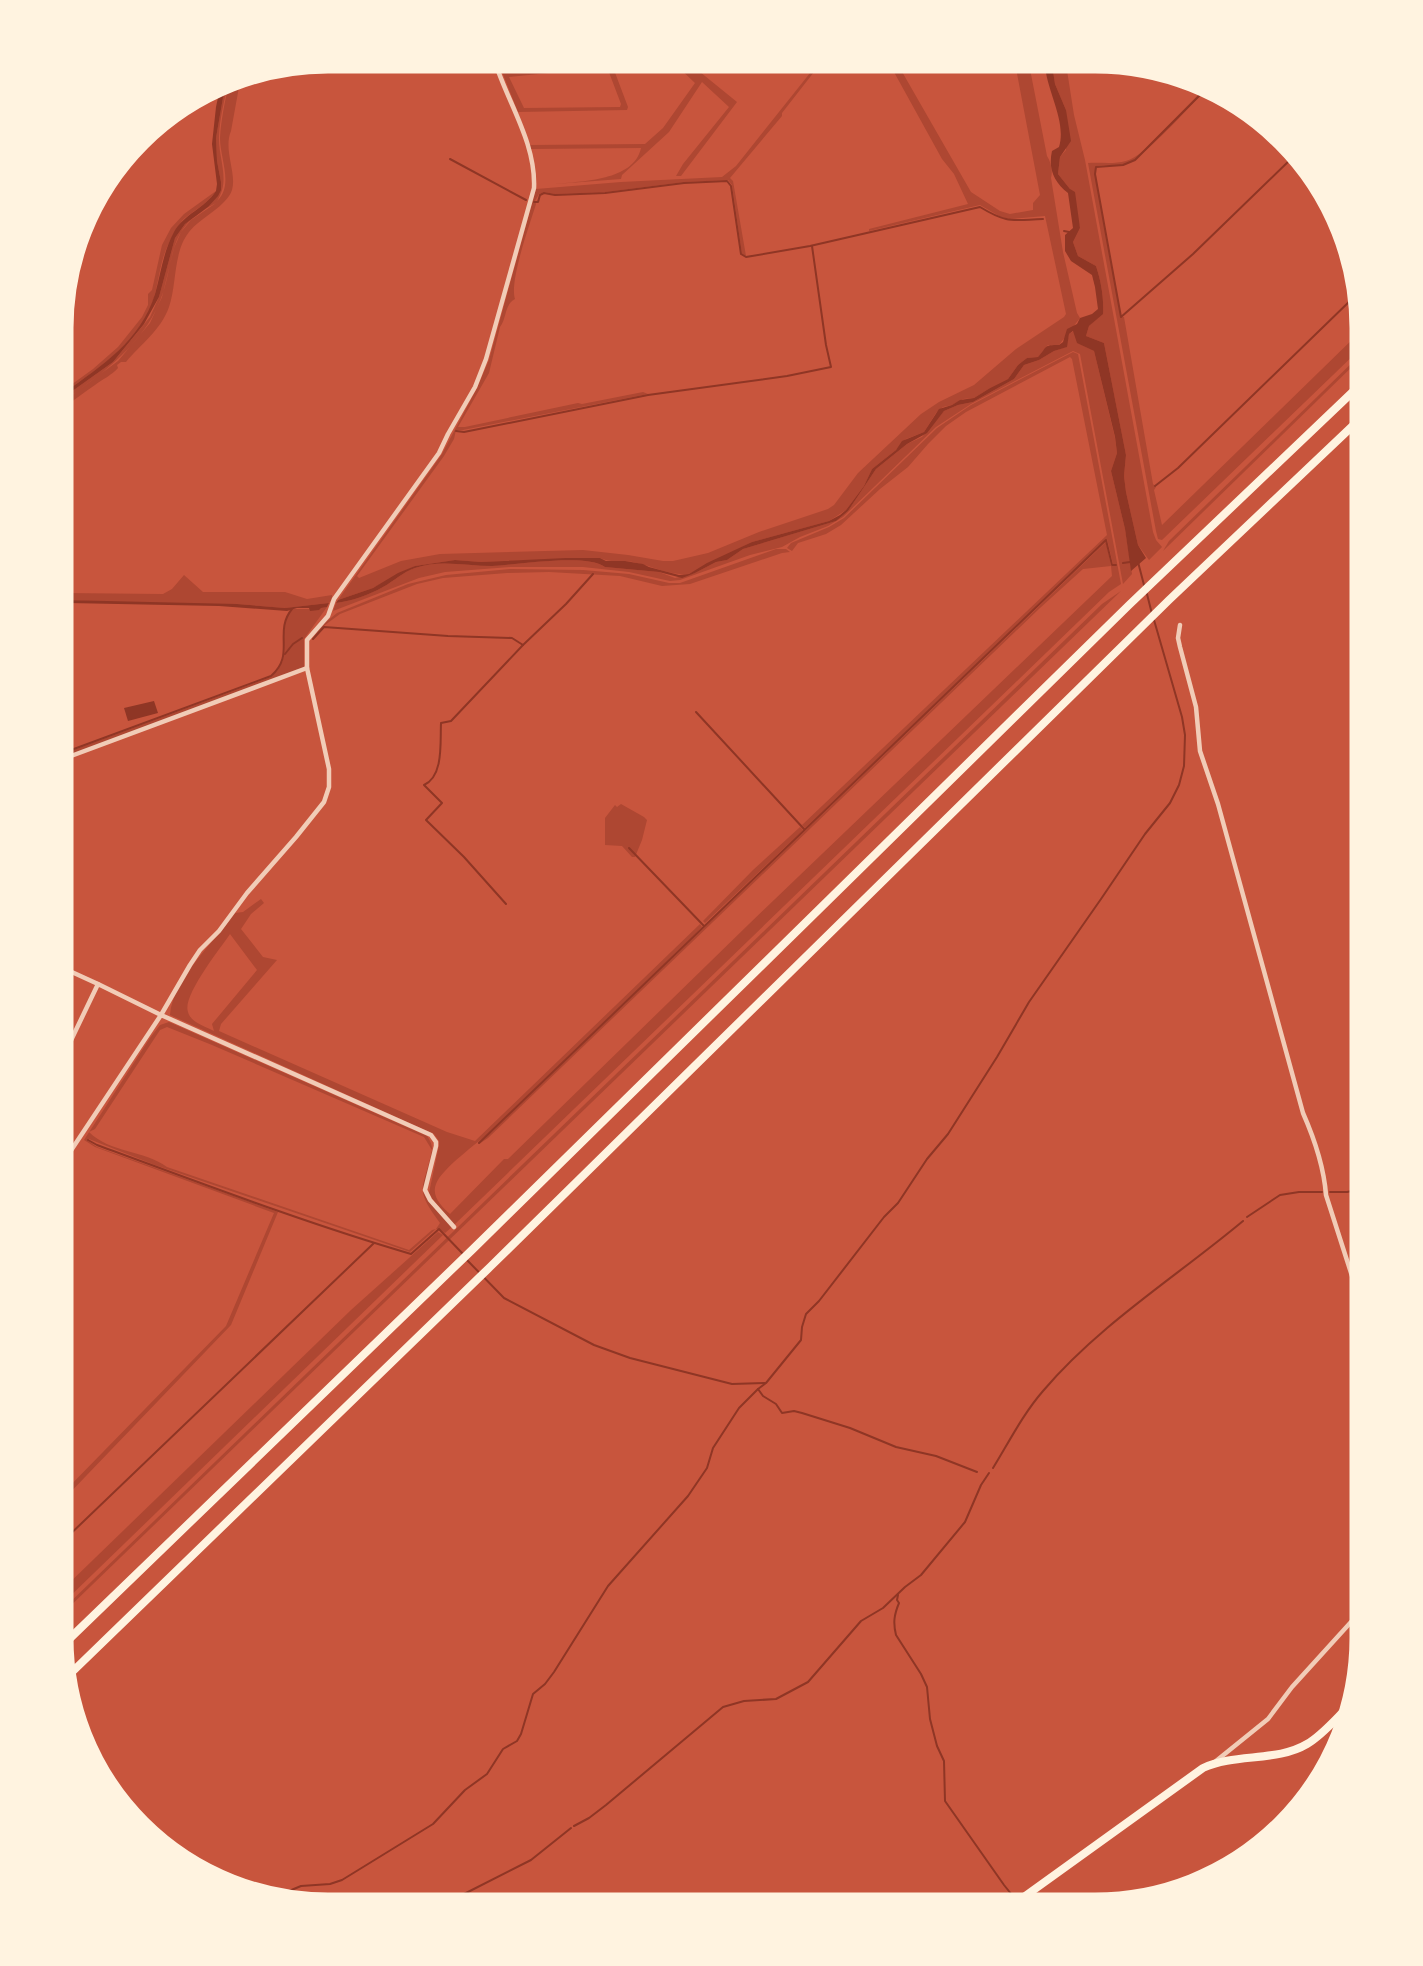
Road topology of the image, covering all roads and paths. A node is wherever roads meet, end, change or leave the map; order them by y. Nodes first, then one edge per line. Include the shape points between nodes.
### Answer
1 (499, 72) edge
2 (1351, 393) edge
3 (1351, 427) edge
4 (1180, 625) dead end
5 (308, 668) junction
6 (72, 756) edge
7 (72, 972) edge
8 (98, 984) junction
9 (161, 1015) junction
10 (72, 1038) edge
11 (72, 1149) edge
12 (454, 1227) dead end
13 (1351, 1273) edge
14 (1351, 1622) edge
15 (72, 1636) edge
16 (74, 1670) edge
17 (1338, 1716) edge
18 (1215, 1762) junction
19 (1028, 1894) edge

1 - 5 street via 531,158 534,188 486,359 439,453 334,599 328,616 307,640
2 - 15 highway via 1128,605 457,1265
3 - 16 highway via 1169,600
4 - 13 street via 1178,638 1196,707 1200,751
5 - 6 street
5 - 9 street via 328,769 329,787 324,802 219,932 200,950
7 - 8 street
8 - 9 street
8 - 10 street
9 - 11 street
9 - 12 street via 431,1136 436,1146 425,1190
14 - 18 street via 1268,1719
17 - 18 main road via 1297,1748
18 - 19 main road

